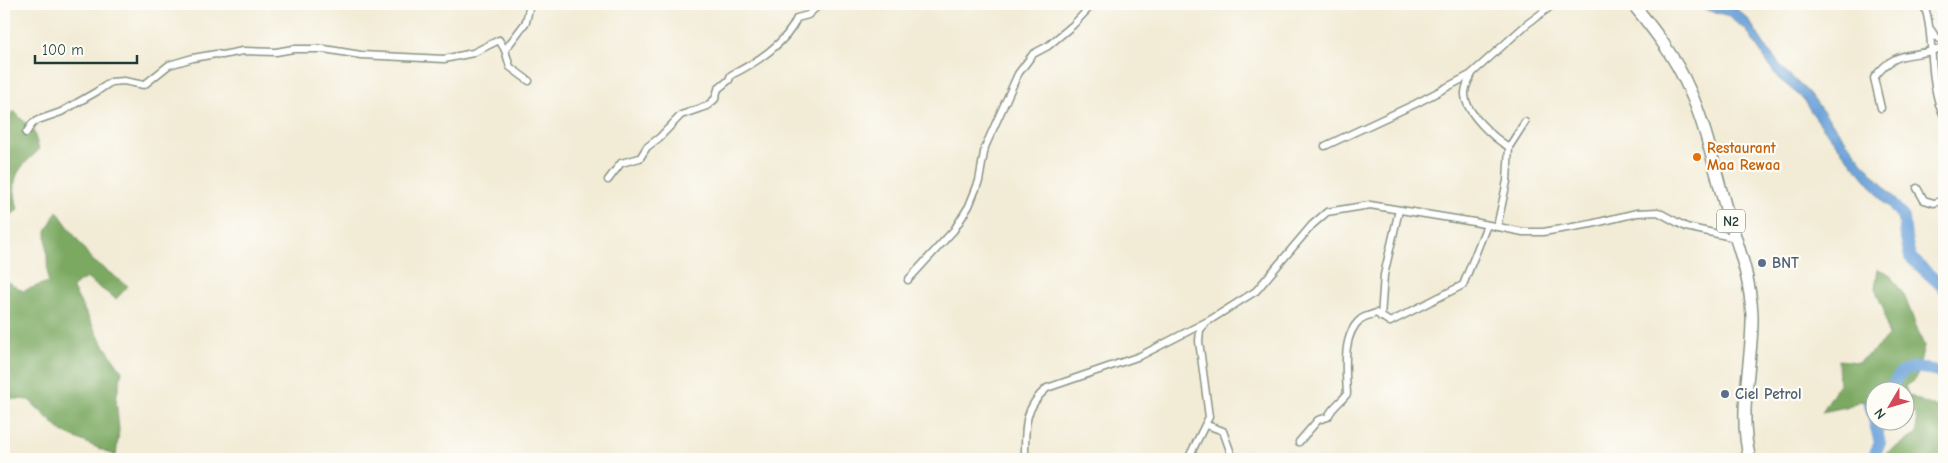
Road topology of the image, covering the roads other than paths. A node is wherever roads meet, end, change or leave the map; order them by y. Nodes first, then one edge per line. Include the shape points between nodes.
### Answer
1 (530, 4) edge
2 (820, 4) edge
3 (1097, 4) edge
4 (1554, 4) edge
5 (1633, 4) edge
6 (1924, 4) edge
7 (1930, 29) junction
8 (1944, 42) edge
9 (1944, 47) edge
10 (505, 50) junction
11 (1931, 52) junction
12 (1472, 73) junction
13 (529, 81) dead end
14 (1944, 92) edge
15 (1939, 105) junction
16 (1881, 108) dead end
17 (1944, 116) edge
18 (1526, 122) dead end
19 (26, 133) dead end
20 (1325, 146) dead end
21 (1509, 148) junction
22 (608, 180) dead end
23 (1917, 188) dead end
24 (1944, 200) edge
25 (1399, 210) junction
26 (1487, 224) junction
27 (1497, 227) junction
28 (1736, 238) junction
29 (908, 280) dead end
30 (1381, 316) junction
31 (1210, 320) junction
32 (1207, 424) junction
33 (1299, 442) dead end
34 (1025, 455) dead end
35 (1188, 459) edge
36 (1233, 459) edge
37 (1750, 459) edge

1 - 10 street via 526,22
2 - 22 street via 808,15 797,18 792,29 754,64 731,75 707,106 681,115 647,147 640,158 621,163
3 - 29 street via 1048,46 1033,54 1018,74 985,147 979,181 969,206 954,230
4 - 12 street
5 - 28 highway, N2 via 1659,36 1690,90
6 - 7 street
7 - 8 street
7 - 11 street
9 - 11 street
10 - 13 street via 510,67
10 - 19 street via 498,40 473,53 444,59 361,56 324,49 216,54 169,65 144,85 111,82 61,112 38,120
11 - 15 street
11 - 16 street via 1899,56 1883,66 1874,78
12 - 20 street
12 - 21 street via 1464,95 1468,105 1494,138
14 - 15 street
15 - 17 street
18 - 21 street
21 - 27 street via 1507,181
23 - 24 street via 1924,200 1934,203
25 - 26 street
25 - 30 street via 1384,275
25 - 31 street via 1370,205 1327,212 1256,290
26 - 27 street
26 - 30 street via 1463,285 1390,322
27 - 28 street via 1543,232 1658,212 1686,227
28 - 37 highway, N2 via 1751,297 1745,420
30 - 33 street via 1376,313 1362,319 1352,330 1346,351 1347,394 1331,408 1328,417 1318,420
31 - 32 street via 1200,330 1199,341 1209,417
31 - 34 street via 1140,356 1047,388 1028,412
32 - 35 street
32 - 36 street via 1222,431

